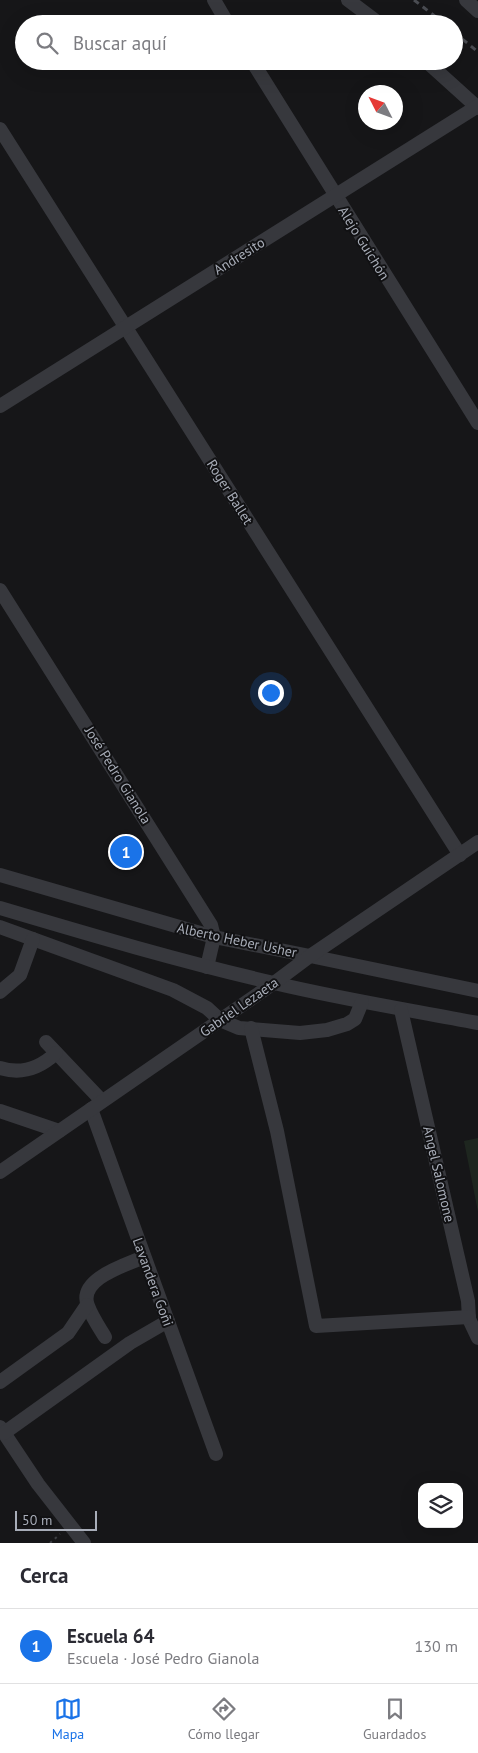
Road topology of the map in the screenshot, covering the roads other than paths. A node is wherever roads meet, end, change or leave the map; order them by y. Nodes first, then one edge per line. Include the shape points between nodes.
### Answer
1 (214, 0) edge
2 (348, 0) edge
3 (466, 0) edge
4 (478, 10) edge
5 (223, 15) edge
6 (368, 15) edge
7 (257, 70) edge
8 (436, 70) edge
9 (478, 107) edge
10 (0, 129) edge
11 (334, 196) junction
12 (126, 327) junction
13 (0, 406) edge
14 (478, 423) edge
15 (0, 590) edge
16 (478, 842) edge
17 (460, 855) junction
18 (0, 875) edge
19 (0, 908) edge
20 (0, 927) edge
21 (214, 938) junction
22 (33, 939) junction
23 (310, 956) junction
24 (207, 967) junction
25 (274, 983) junction
26 (478, 991) edge
27 (0, 992) edge
28 (362, 1002) junction
29 (401, 1010) junction
30 (220, 1020) junction
31 (478, 1023) edge
32 (251, 1028) junction
33 (46, 1042) dead end
34 (56, 1053) junction
35 (0, 1068) edge
36 (96, 1105) junction
37 (0, 1111) edge
38 (59, 1131) junction
39 (0, 1172) edge
40 (144, 1257) junction
41 (87, 1305) junction
42 (469, 1317) junction
43 (168, 1321) junction
44 (105, 1337) dead end
45 (478, 1338) edge
46 (0, 1382) edge
47 (2, 1430) edge
48 (216, 1454) dead end
49 (84, 1543) edge

1 - 5 street
2 - 6 street
3 - 4 street
7 - 11 street, Alejo Guichón
8 - 9 street
9 - 11 street, Andresito
10 - 12 street, Roger Ballet
11 - 12 street, Andresito
11 - 14 street, Alejo Guichón
12 - 13 street, Andresito
12 - 17 street, Roger Ballet
15 - 21 street, José Pedro Gianola via 212,925
16 - 17 street, Gabriel Lezaeta
17 - 23 street, Gabriel Lezaeta
18 - 21 street, Alberto Heber Usher
19 - 24 street
20 - 22 street
21 - 23 street, Alberto Heber Usher
21 - 24 street
22 - 27 street via 20,975
22 - 30 street via 173,990 207,1008
23 - 25 street, Gabriel Lezaeta
23 - 26 street, Alberto Heber Usher
24 - 25 street
25 - 28 street
25 - 30 street, Gabriel Lezaeta
28 - 29 street
28 - 32 street via 355,1019 328,1030 300,1033
29 - 31 street
29 - 42 street, Angel Salomone
30 - 32 street via 239,1028
30 - 36 street, Gabriel Lezaeta
32 - 42 street via 277,1131 316,1326
33 - 34 street
34 - 35 street via 46,1062 25,1071
34 - 36 street
36 - 38 street, Gabriel Lezaeta
36 - 40 street, Lavandera Goñi
37 - 38 street
38 - 39 street, Gabriel Lezaeta
40 - 41 street via 101,1276 91,1285
40 - 43 street, Lavandera Goñi
41 - 44 street
41 - 46 street via 68,1333
42 - 45 street, Angel Salomone
43 - 47 street
43 - 48 street, Lavandera Goñi
47 - 49 street via 38,1484

